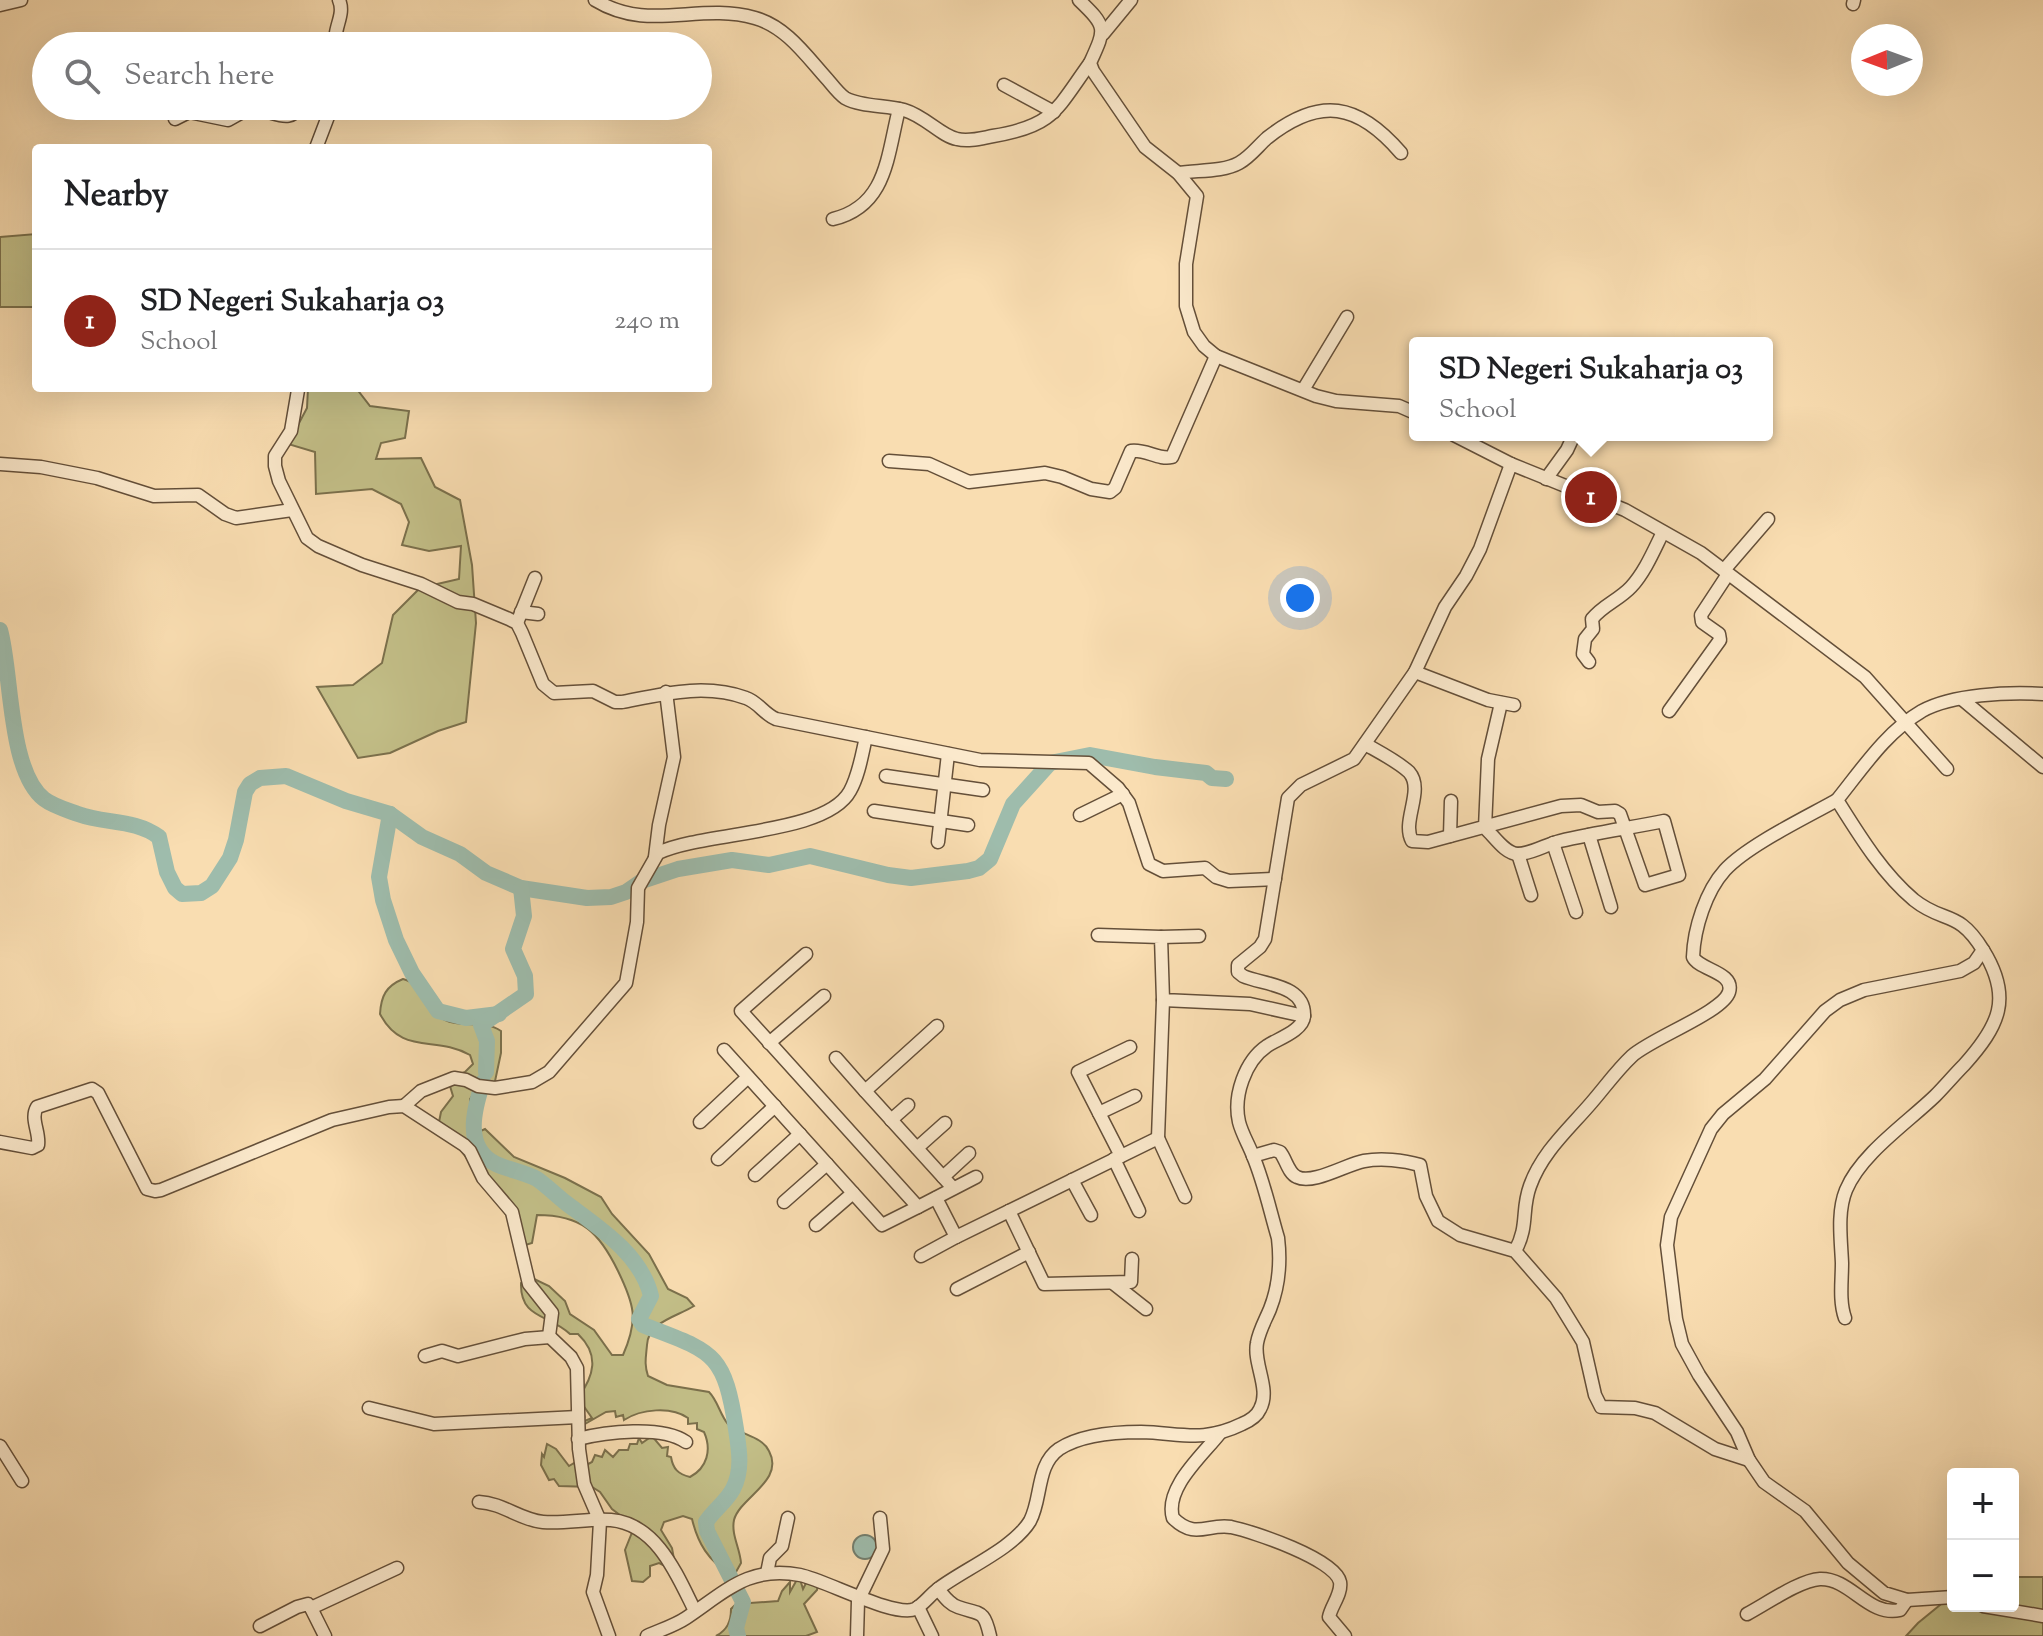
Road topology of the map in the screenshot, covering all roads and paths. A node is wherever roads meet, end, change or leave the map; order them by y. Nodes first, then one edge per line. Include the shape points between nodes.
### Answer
1 (21, 0) edge
2 (339, 0) edge
3 (595, 0) edge
4 (1079, 0) edge
5 (1131, 0) edge
6 (0, 5) edge
7 (335, 32) edge
8 (1103, 34) junction
9 (1090, 63) junction
10 (1004, 85) dead end
11 (899, 109) junction
12 (1054, 112) junction
13 (327, 120) edge
14 (318, 144) edge
15 (1401, 153) dead end
16 (1178, 173) junction
17 (833, 219) dead end
18 (1347, 317) dead end
19 (1216, 356) junction
20 (1303, 390) junction
21 (298, 392) edge
22 (1409, 410) edge
23 (1470, 441) edge
24 (1571, 441) edge
25 (889, 461) dead end
26 (0, 464) edge
27 (1511, 464) junction
28 (1546, 479) junction
29 (292, 510) junction
30 (1768, 519) dead end
31 (1663, 532) junction
32 (1726, 572) junction
33 (535, 578) dead end
34 (538, 614) dead end
35 (519, 618) junction
36 (1589, 662) dead end
37 (1415, 672) junction
38 (666, 692) junction
39 (2043, 694) edge
40 (1963, 700) junction
41 (1669, 711) dead end
42 (1907, 721) junction
43 (866, 737) junction
44 (1365, 744) junction
45 (948, 754) junction
46 (2043, 767) edge
47 (1947, 769) dead end
48 (886, 776) dead end
49 (944, 785) junction
50 (983, 790) dead end
51 (1123, 794) junction
52 (1837, 800) junction
53 (1451, 801) dead end
54 (874, 811) dead end
55 (1080, 815) dead end
56 (940, 822) junction
57 (968, 825) dead end
58 (1485, 828) junction
59 (1626, 828) junction
60 (1589, 835) junction
61 (1450, 836) junction
62 (938, 842) dead end
63 (1553, 843) junction
64 (1518, 854) junction
65 (652, 862) junction
66 (1275, 879) junction
67 (1531, 895) dead end
68 (1611, 907) dead end
69 (1576, 912) dead end
70 (1098, 935) dead end
71 (1199, 936) dead end
72 (1161, 937) junction
73 (1983, 950) junction
74 (806, 954) dead end
75 (824, 996) dead end
76 (1163, 1000) junction
77 (1304, 1016) junction
78 (937, 1026) dead end
79 (769, 1043) junction
80 (1130, 1047) dead end
81 (724, 1050) dead end
82 (836, 1058) dead end
83 (748, 1077) junction
84 (865, 1091) junction
85 (1135, 1096) dead end
86 (908, 1105) dead end
87 (404, 1106) junction
88 (775, 1106) junction
89 (1099, 1113) junction
90 (891, 1120) junction
91 (700, 1122) dead end
92 (945, 1123) dead end
93 (800, 1134) junction
94 (1158, 1138) junction
95 (0, 1142) edge
96 (917, 1148) junction
97 (969, 1153) dead end
98 (1253, 1156) junction
99 (1118, 1157) junction
100 (718, 1159) dead end
101 (827, 1164) junction
102 (755, 1175) dead end
103 (943, 1177) junction
104 (976, 1177) dead end
105 (1072, 1180) junction
106 (953, 1188) junction
107 (853, 1193) junction
108 (1185, 1197) dead end
109 (936, 1198) junction
110 (784, 1202) dead end
111 (918, 1207) junction
112 (1009, 1211) junction
113 (1139, 1211) dead end
114 (1091, 1215) dead end
115 (816, 1225) dead end
116 (956, 1237) junction
117 (1515, 1251) junction
118 (1029, 1252) junction
119 (921, 1256) dead end
120 (1132, 1259) dead end
121 (1113, 1283) junction
122 (957, 1289) dead end
123 (1146, 1309) dead end
124 (1845, 1318) dead end
125 (550, 1337) junction
126 (425, 1356) dead end
127 (369, 1408) dead end
128 (578, 1417) junction
129 (1220, 1433) junction
130 (578, 1439) junction
131 (686, 1442) dead end
132 (0, 1446) edge
133 (1749, 1460) junction
134 (22, 1481) dead end
135 (479, 1502) dead end
136 (788, 1518) dead end
137 (880, 1518) dead end
138 (600, 1521) junction
139 (397, 1568) dead end
140 (767, 1573) junction
141 (938, 1589) junction
142 (860, 1597) junction
143 (1947, 1597) edge
144 (1907, 1600) junction
145 (918, 1607) junction
146 (311, 1608) junction
147 (695, 1611) junction
148 (2019, 1612) edge
149 (1747, 1614) dead end
150 (2043, 1616) edge
151 (260, 1626) dead end
152 (325, 1636) edge
153 (609, 1636) edge
154 (648, 1636) edge
155 (857, 1636) edge
156 (932, 1636) edge
157 (990, 1636) edge
158 (1345, 1636) edge

1 - 6 street
2 - 7 street via 342,9
3 - 11 street via 637,17 681,13 755,18 784,33 844,97
4 - 8 street via 1100,21
5 - 8 street
8 - 9 street
9 - 12 street
9 - 16 street via 1145,147
10 - 12 street
11 - 12 street via 962,140 1031,128
11 - 17 street via 877,191 858,209
13 - 14 street
15 - 16 street via 1360,117 1318,111 1290,122 1236,165
16 - 19 street via 1197,196 1186,264 1186,306 1197,338
18 - 20 street
19 - 20 street
19 - 25 street via 1172,457 1131,451 1110,492 1045,473 969,482 929,464
20 - 22 street via 1336,401
21 - 29 street via 291,431 275,456
23 - 27 street
24 - 28 street
26 - 29 street via 97,478 154,496 198,495 236,518
27 - 28 street
27 - 37 street via 1480,549
28 - 31 street via 1625,510
29 - 35 street via 307,538 318,546 458,602
30 - 32 street
31 - 32 street
31 - 36 street via 1631,587 1592,619 1583,654
32 - 41 street via 1701,615 1720,640
32 - 42 street via 1865,677
33 - 35 street
34 - 35 street
35 - 38 street via 543,684 554,693 593,691 622,702
37 - 44 street
37 - 58 street via 1508,704 1488,759
38 - 43 street via 742,697 776,719
38 - 65 street via 674,757
39 - 40 street
40 - 42 street via 1934,706
40 - 46 street
42 - 47 street
42 - 52 street
43 - 45 street
43 - 65 street via 851,790 835,807 795,822 682,845 660,852
44 - 61 street via 1412,777 1409,838 1421,843
44 - 66 street via 1354,759 1309,780 1291,795
45 - 49 street
45 - 51 street via 1094,765
48 - 49 street
49 - 50 street
49 - 56 street
51 - 55 street
51 - 66 street via 1153,867 1205,868 1229,881
52 - 73 street via 1899,885 1918,903 1964,925
52 - 117 street via 1737,859 1720,877 1699,921 1692,955 1727,980 1729,993 1711,1010 1639,1050 1552,1148 1528,1190 1524,1234
53 - 61 street
54 - 56 street
56 - 57 street
56 - 62 street
58 - 59 street via 1541,810 1581,805 1615,811
58 - 61 street
58 - 64 street
59 - 59 street via 1664,821 1679,875 1645,885
59 - 60 street
60 - 63 street
60 - 68 street
63 - 64 street
63 - 69 street
64 - 67 street
65 - 87 street via 639,886 626,983 545,1076 495,1088 450,1079 421,1091
66 - 77 street via 1263,942 1243,958 1238,970 1251,980 1290,990
70 - 72 street
71 - 72 street
72 - 76 street
73 - 124 street via 2000,993 1991,1034 1879,1147 1846,1190 1841,1234
73 - 133 street via 1960,971 1864,990 1832,1005 1765,1079 1723,1114 1706,1138 1668,1226 1670,1278 1682,1344
74 - 79 street via 741,1011
75 - 79 street
76 - 77 street via 1250,1004
76 - 94 street
77 - 98 street via 1296,1029 1256,1055 1245,1073 1237,1109
78 - 84 street
79 - 111 street
80 - 89 street via 1078,1072
81 - 83 street
82 - 84 street
83 - 88 street
83 - 91 street
84 - 90 street
85 - 89 street
86 - 90 street
87 - 95 street via 332,1120 155,1191 147,1189 92,1089 37,1107 38,1145
87 - 125 street via 467,1148 483,1178 512,1212 529,1284 552,1313
88 - 93 street
88 - 100 street
89 - 99 street
90 - 96 street
92 - 96 street
93 - 101 street
93 - 102 street
94 - 99 street
94 - 108 street
96 - 103 street
97 - 103 street
98 - 117 street via 1280,1152 1302,1179 1364,1161 1418,1164 1438,1221 1460,1235
98 - 129 street via 1278,1238 1279,1272 1257,1342 1262,1405 1248,1421
99 - 105 street
99 - 113 street
101 - 107 street
101 - 110 street
103 - 106 street
104 - 106 street
105 - 112 street
105 - 114 street
106 - 109 street
107 - 111 street via 882,1225
107 - 115 street
109 - 111 street
109 - 116 street
112 - 116 street
112 - 118 street
116 - 119 street
117 - 133 street via 1556,1298 1583,1342 1601,1407 1655,1413 1715,1449
118 - 121 street via 1044,1284
118 - 122 street
120 - 121 street via 1131,1282
121 - 123 street
125 - 126 street via 458,1356 442,1351
125 - 128 street via 575,1364
127 - 128 street via 434,1424
128 - 130 street
129 - 141 street via 1105,1434 1066,1445 1046,1464 1027,1524
129 - 158 street via 1180,1484 1171,1502 1173,1518 1194,1530 1242,1530 1329,1567 1340,1586 1329,1617
130 - 131 street via 635,1432 673,1434
130 - 138 street via 584,1484
132 - 134 street
133 - 144 street via 1772,1489 1805,1511 1858,1573 1884,1593
135 - 138 street via 541,1522
136 - 140 street via 782,1548 770,1558
137 - 142 street via 883,1549
138 - 147 street via 625,1523 657,1544
138 - 153 street via 593,1592
139 - 146 street
140 - 142 street via 810,1577
140 - 147 street via 747,1578
141 - 145 street
141 - 157 street via 954,1606 982,1614
142 - 145 street via 898,1610
142 - 155 street
143 - 144 street
144 - 149 street via 1900,1610 1883,1610 1840,1584 1817,1580
145 - 156 street
146 - 151 street via 303,1604
146 - 152 street
147 - 154 street
148 - 150 street

